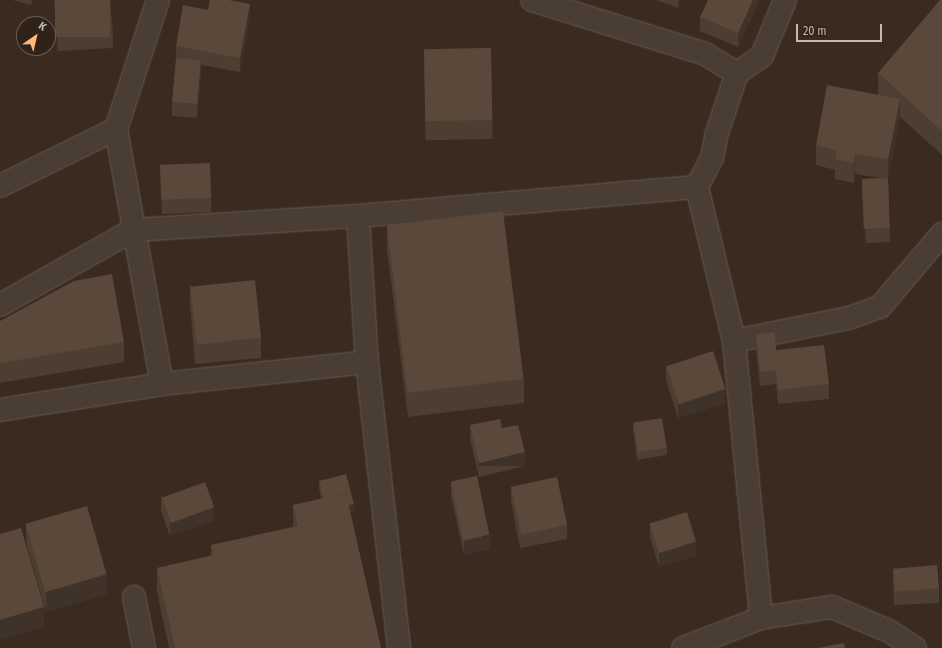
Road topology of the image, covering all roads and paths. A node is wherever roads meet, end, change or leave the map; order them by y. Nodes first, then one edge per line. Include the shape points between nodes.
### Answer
1 (158, 0) edge
2 (532, 0) edge
3 (785, 0) edge
4 (737, 73) junction
5 (116, 129) junction
6 (0, 186) edge
7 (697, 187) junction
8 (358, 216) junction
9 (133, 230) junction
10 (942, 234) edge
11 (0, 305) edge
12 (734, 341) junction
13 (367, 362) junction
14 (162, 384) junction
15 (0, 410) edge
16 (134, 598) dead end
17 (761, 618) junction
18 (144, 648) edge
19 (399, 648) edge
20 (683, 648) edge
21 (915, 648) edge

1 - 5 street
2 - 4 street via 705,54
3 - 4 street via 762,56
4 - 7 street via 717,133 712,158
5 - 6 street
5 - 9 street
7 - 8 street
7 - 12 street
8 - 9 street
8 - 13 street
9 - 11 street
9 - 14 street
10 - 12 street via 880,307 849,318
12 - 17 street
13 - 14 street
13 - 19 street
14 - 15 street
16 - 18 street
17 - 20 street
17 - 21 street via 832,607 889,631

